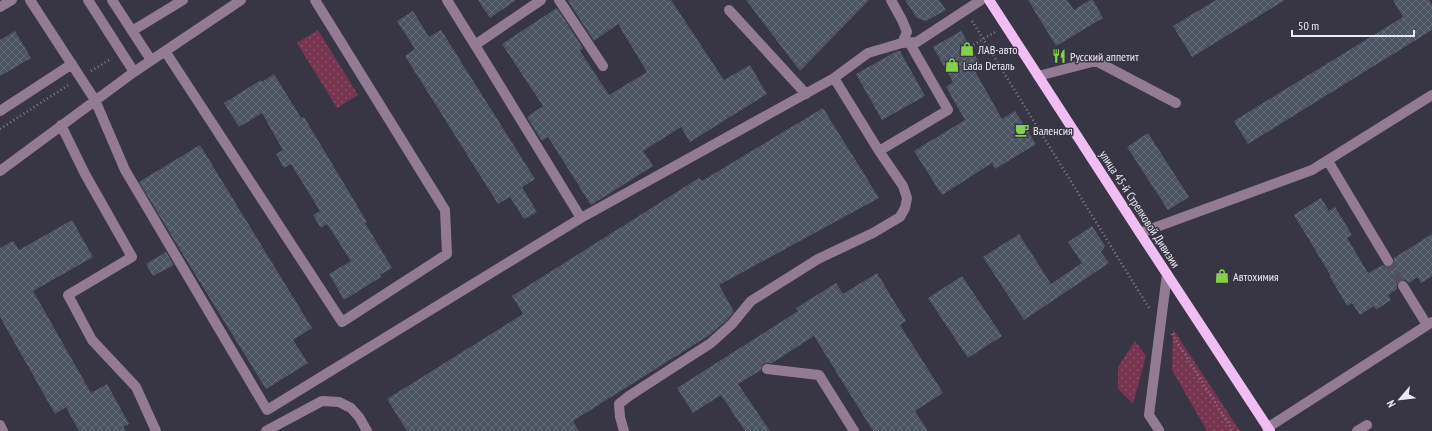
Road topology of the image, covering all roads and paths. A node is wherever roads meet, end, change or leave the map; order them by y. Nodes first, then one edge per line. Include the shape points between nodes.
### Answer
1 (12, 0) edge
2 (30, 0) edge
3 (88, 0) edge
4 (112, 0) edge
5 (183, 0) edge
6 (241, 0) edge
7 (315, 0) edge
8 (447, 0) edge
9 (542, 0) edge
10 (559, 0) edge
11 (891, 0) edge
12 (981, 0) edge
13 (989, 0) edge
14 (0, 8) edge
15 (729, 10) dead end
16 (966, 10) junction
17 (1006, 26) junction
18 (132, 31) junction
19 (984, 39) junction
20 (905, 43) junction
21 (475, 45) junction
22 (970, 47) dead end
23 (165, 51) junction
24 (122, 53) junction
25 (151, 60) junction
26 (72, 64) junction
27 (604, 66) dead end
28 (134, 72) junction
29 (1038, 76) junction
30 (80, 77) junction
31 (834, 78) junction
32 (806, 94) junction
33 (1432, 95) edge
34 (95, 100) junction
35 (1176, 103) dead end
36 (0, 110) edge
37 (61, 125) junction
38 (0, 129) edge
39 (880, 151) junction
40 (1328, 161) junction
41 (0, 171) edge
42 (581, 218) junction
43 (1140, 234) junction
44 (1388, 261) tunnel mouth
45 (1167, 274) junction
46 (1403, 286) tunnel mouth
47 (1161, 322) junction
48 (1429, 324) edge
49 (767, 369) dead end
50 (0, 425) edge
51 (1367, 426) dead end
52 (1268, 429) edge
53 (1159, 430) dead end
54 (4, 431) edge
55 (156, 431) edge
56 (266, 431) edge
57 (366, 431) edge
58 (624, 431) edge
59 (854, 431) edge
60 (1233, 431) edge
61 (1357, 431) edge

1 - 14 street
2 - 26 street
3 - 24 street
4 - 18 street
5 - 18 street
6 - 23 street
7 - 23 street via 445,210 447,254 342,322
8 - 21 street
9 - 21 street
10 - 27 street
11 - 20 street via 907,32
12 - 16 street
13 - 17 main road, улица 45-й Стрелковой Дивизии
15 - 32 street
16 - 19 path
16 - 20 street via 917,42
17 - 19 path
17 - 29 main road, улица 45-й Стрелковой Дивизии
18 - 25 street
19 - 22 path
19 - 47 path via 1151,311
20 - 31 street via 868,53
20 - 39 street via 948,110
21 - 42 street
23 - 25 street
24 - 28 street
24 - 30 path
25 - 28 street
26 - 30 street
26 - 36 street
28 - 34 street
29 - 35 street via 1096,61
29 - 43 main road, улица 45-й Стрелковой Дивизии
30 - 34 street
30 - 38 path
31 - 32 street
31 - 39 street
32 - 42 street
33 - 40 street
34 - 37 street
34 - 42 street via 125,170 267,410
37 - 41 street
37 - 55 street via 85,174 132,257 68,296 92,340 136,387
39 - 58 street via 903,186 907,198 900,217 818,259 751,301 712,343 619,404
40 - 43 street via 1312,170
40 - 44 street
43 - 45 main road, улица 45-й Стрелковой Дивизии
45 - 47 street
45 - 52 main road, улица 45-й Стрелковой Дивизии
46 - 48 street
47 - 53 street via 1149,415
47 - 60 path via 1176,339
48 - 52 street
49 - 59 street via 819,375
50 - 54 street
51 - 61 street
56 - 57 street via 322,401 339,402 351,408

